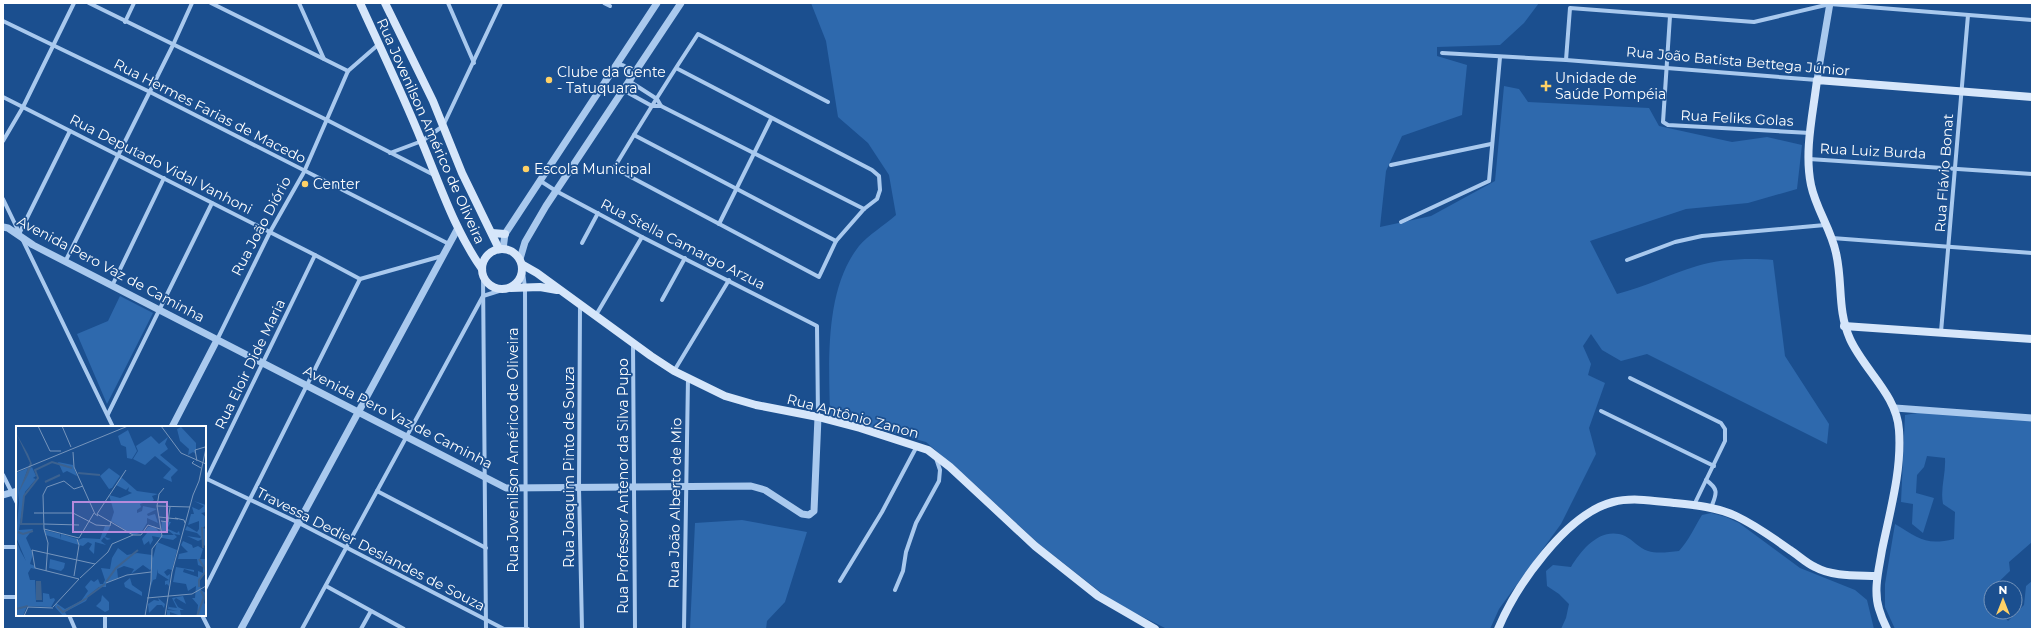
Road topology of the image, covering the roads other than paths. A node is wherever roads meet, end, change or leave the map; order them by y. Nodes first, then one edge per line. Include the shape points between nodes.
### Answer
1 (74, 3) edge
2 (89, 3) edge
3 (134, 3) edge
4 (192, 3) edge
5 (211, 3) edge
6 (299, 3) edge
7 (360, 3) edge
8 (386, 3) edge
9 (448, 3) edge
10 (501, 3) edge
11 (604, 3) edge
12 (657, 3) edge
13 (682, 3) edge
14 (1830, 4) edge
15 (610, 6) dead end
16 (1968, 15) junction
17 (1670, 16) junction
18 (2032, 20) edge
19 (3, 21) edge
20 (125, 22) junction
21 (379, 44) junction
22 (173, 45) junction
23 (54, 46) junction
24 (1442, 53) dead end
25 (1500, 57) junction
26 (324, 59) junction
27 (1566, 60) junction
28 (474, 63) junction
29 (615, 65) junction
30 (676, 68) junction
31 (1667, 68) junction
32 (348, 71) junction
33 (1818, 80) junction
34 (628, 81) junction
35 (622, 90) junction
36 (1961, 91) junction
37 (150, 92) junction
38 (3, 97) edge
39 (2032, 97) edge
40 (657, 99) junction
41 (828, 102) dead end
42 (652, 106) junction
43 (661, 106) junction
44 (23, 107) junction
45 (771, 118) junction
46 (327, 120) junction
47 (442, 126) junction
48 (70, 131) junction
49 (1810, 133) junction
50 (634, 135) junction
51 (3, 141) edge
52 (422, 141) junction
53 (1491, 144) junction
54 (390, 153) junction
55 (754, 153) junction
56 (118, 155) junction
57 (1809, 159) junction
58 (1391, 165) dead end
59 (1955, 167) junction
60 (304, 172) junction
61 (2032, 174) edge
62 (436, 176) junction
63 (164, 178) junction
64 (539, 180) junction
65 (737, 188) junction
66 (556, 191) junction
67 (3, 199) edge
68 (212, 202) junction
69 (864, 209) junction
70 (598, 213) junction
71 (1401, 222) dead end
72 (719, 224) junction
73 (1825, 225) junction
74 (3, 227) edge
75 (458, 228) junction
76 (270, 232) junction
77 (19, 234) junction
78 (492, 234) junction
79 (505, 234) junction
80 (642, 236) junction
81 (1832, 238) junction
82 (836, 241) junction
83 (582, 243) dead end
84 (449, 244) junction
85 (1949, 246) junction
86 (501, 249) junction
87 (2032, 253) edge
88 (315, 255) junction
89 (442, 256) junction
90 (685, 258) junction
91 (1627, 260) dead end
92 (65, 262) junction
93 (522, 265) junction
94 (482, 272) junction
95 (360, 279) junction
96 (729, 280) junction
97 (112, 286) junction
98 (511, 288) junction
99 (525, 288) junction
100 (502, 290) junction
101 (562, 292) junction
102 (483, 296) junction
103 (662, 300) dead end
104 (580, 305) junction
105 (158, 310) junction
106 (596, 315) junction
107 (1844, 326) junction
108 (1941, 333) junction
109 (2032, 339) edge
110 (217, 340) junction
111 (633, 342) junction
112 (263, 363) junction
113 (674, 371) junction
114 (688, 378) junction
115 (1630, 378) dead end
116 (308, 385) junction
117 (1895, 408) junction
118 (358, 411) junction
119 (1602, 411) dead end
120 (108, 414) junction
121 (818, 417) junction
122 (2032, 418) edge
123 (113, 426) edge
124 (173, 426) edge
125 (406, 436) junction
126 (917, 445) junction
127 (936, 456) junction
128 (1714, 466) junction
129 (485, 477) junction
130 (4, 478) edge
131 (206, 480) edge
132 (1706, 480) junction
133 (526, 488) junction
134 (579, 488) junction
135 (635, 488) junction
136 (687, 488) junction
137 (377, 491) junction
138 (14, 492) edge
139 (3, 495) edge
140 (250, 499) junction
141 (1694, 505) junction
142 (1711, 508) junction
143 (298, 523) junction
144 (16, 546) edge
145 (3, 547) edge
146 (347, 548) junction
147 (486, 548) junction
148 (1877, 576) junction
149 (840, 581) dead end
150 (326, 586) junction
151 (206, 587) edge
152 (895, 590) dead end
153 (3, 597) edge
154 (16, 597) edge
155 (371, 611) junction
156 (69, 616) edge
157 (105, 616) edge
158 (202, 616) edge
159 (486, 620) junction
160 (75, 629) edge
161 (105, 629) edge
162 (209, 629) edge
163 (241, 629) edge
164 (302, 629) edge
165 (361, 629) edge
166 (404, 629) edge
167 (486, 629) edge
168 (527, 629) edge
169 (582, 629) edge
170 (635, 629) edge
171 (684, 629) edge
172 (1155, 629) edge
173 (1498, 629) edge
174 (1886, 629) edge

1 - 23 street
2 - 20 street
3 - 20 street
4 - 22 street
5 - 26 street
6 - 26 street
7 - 21 main road, Rua Jovenilson Américo de Oliveira
8 - 47 main road, Rua Jovenilson Américo de Oliveira via 433,101
9 - 28 street
10 - 28 street
11 - 15 street
12 - 29 street
13 - 34 street
14 - 16 street
14 - 17 street via 1754,22
14 - 33 street
16 - 18 street
16 - 36 street, Rua Flávio Bonat
17 - 27 street via 1570,8
17 - 31 street
19 - 23 street, Rua Hermes Farias de Macedo
20 - 22 street
21 - 32 street, Rua João Diório
21 - 52 main road, Rua Jovenilson Américo de Oliveira
22 - 37 street
22 - 46 street
23 - 37 street, Rua Hermes Farias de Macedo
23 - 44 street
24 - 25 street, Rua João Batista Bettega Júnior
25 - 27 street, Rua João Batista Bettega Júnior
25 - 53 street
26 - 32 street
27 - 31 street, Rua João Batista Bettega Júnior
28 - 47 street
29 - 34 street via 621,64 629,70
29 - 64 street
30 - 40 street
30 - 41 street via 698,34
30 - 45 street
31 - 33 street, Rua João Batista Bettega Júnior
31 - 49 street, Rua Feliks Golas via 1663,122 1668,125
32 - 46 street, Rua João Diório
33 - 36 main road, Rua João Batista Bettega Júnior
33 - 49 main road
34 - 35 street
34 - 40 street
35 - 42 street
35 - 66 street
36 - 39 main road, Rua João Batista Bettega Júnior
36 - 59 street, Rua Flávio Bonat
37 - 56 street
37 - 60 street, Rua Hermes Farias de Macedo
38 - 44 street, Rua Deputado Vidal Vanhoni
40 - 42 street
40 - 43 street
42 - 43 street
42 - 50 street
43 - 55 street
44 - 48 street, Rua Deputado Vidal Vanhoni
44 - 51 street
45 - 55 street
45 - 69 street via 880,176 877,200
46 - 54 street
46 - 60 street, Rua João Diório
47 - 52 street
47 - 78 main road, Rua Jovenilson Américo de Oliveira
48 - 56 street, Rua Deputado Vidal Vanhoni
48 - 77 street
49 - 57 main road
50 - 65 street
50 - 72 street via 614,168
52 - 54 street
52 - 62 main road, Rua Jovenilson Américo de Oliveira
53 - 58 street
53 - 71 street via 1489,181
54 - 62 street
55 - 65 street
55 - 69 street
56 - 63 street, Rua Deputado Vidal Vanhoni
56 - 92 street
57 - 59 street, Rua Luiz Burda
57 - 73 main road via 1811,185
59 - 61 street, Rua Luiz Burda
59 - 85 street, Rua Flávio Bonat
60 - 76 street, Rua João Diório
60 - 84 street, Rua Hermes Farias de Macedo
62 - 75 main road, Rua Jovenilson Américo de Oliveira
63 - 68 street, Rua Deputado Vidal Vanhoni
63 - 97 street
64 - 66 street, Rua Stella Camargo Arzua
64 - 79 street
65 - 72 street
65 - 82 street
66 - 70 street, Rua Stella Camargo Arzua
66 - 93 street via 526,242
67 - 77 street
68 - 76 street, Rua Deputado Vidal Vanhoni
68 - 105 street
69 - 82 street
70 - 80 street, Rua Stella Camargo Arzua
70 - 83 street
72 - 82 street via 819,277
73 - 81 main road
73 - 91 street via 1702,236 1676,242
74 - 77 street, Avenida Pero Vaz de Caminha
75 - 84 street
75 - 94 main road, Rua Jovenilson Américo de Oliveira
76 - 88 street, Rua Deputado Vidal Vanhoni
76 - 110 street, Rua João Diório
77 - 92 street, Avenida Pero Vaz de Caminha via 33,245
77 - 120 street
78 - 79 main road
78 - 86 main road, Rua Jovenilson Américo de Oliveira
79 - 86 street
80 - 90 street, Rua Stella Camargo Arzua
80 - 106 street
81 - 85 street
81 - 107 main road via 1839,268
84 - 89 street
85 - 87 street
85 - 108 street, Rua Flávio Bonat
86 - 93 main road via 513,252
86 - 94 main road via 485,258
88 - 95 street, Rua Deputado Vidal Vanhoni
88 - 112 street, Rua Eloir Dide Maria
89 - 95 street
89 - 118 street
90 - 96 street, Rua Stella Camargo Arzua
90 - 103 street
92 - 97 street, Avenida Pero Vaz de Caminha
93 - 98 main road via 521,278
93 - 99 street, Rua Jovenilson Américo de Oliveira
93 - 101 main road, Rua Antônio Zanon
94 - 100 main road via 490,286
94 - 102 street, Rua Jovenilson Américo de Oliveira
95 - 116 street
96 - 113 street
96 - 121 street, Rua Stella Camargo Arzua via 817,326
97 - 105 street, Avenida Pero Vaz de Caminha
98 - 99 main road, Rua Antônio Zanon
98 - 100 main road
99 - 101 main road, Rua Antônio Zanon via 540,287
99 - 133 street, Rua Jovenilson Américo de Oliveira
100 - 102 street
101 - 104 main road, Rua Antônio Zanon
102 - 125 street
102 - 129 street, Rua Jovenilson Américo de Oliveira
104 - 106 main road, Rua Antônio Zanon
104 - 134 street, Rua Joaquim Pinto de Souza
105 - 110 street, Avenida Pero Vaz de Caminha
105 - 120 street
106 - 111 main road, Rua Antônio Zanon
107 - 108 main road
107 - 117 main road via 1856,352
108 - 109 main road
110 - 112 street, Avenida Pero Vaz de Caminha
110 - 124 street, Rua João Diório
111 - 113 main road, Rua Antônio Zanon
111 - 135 street, Rua Professor Antenor da Silva Pupo
112 - 116 street, Avenida Pero Vaz de Caminha
112 - 131 street, Rua Eloir Dide Maria
113 - 114 main road, Rua Antônio Zanon
114 - 121 main road, Rua Antônio Zanon via 725,396
114 - 136 street, Rua João Alberto de Mio
115 - 128 street via 1721,423 1725,429 1725,441
116 - 118 street, Avenida Pero Vaz de Caminha
116 - 140 street
117 - 122 street
117 - 148 main road via 1899,430 1898,466
118 - 125 street, Avenida Pero Vaz de Caminha
118 - 143 street
119 - 128 street
120 - 123 street
121 - 126 main road, Rua Antônio Zanon
121 - 136 street, Avenida Pero Vaz de Caminha via 814,511 809,515 802,514 765,490 751,486
125 - 129 street, Avenida Pero Vaz de Caminha
125 - 137 street
126 - 127 main road, Rua Antônio Zanon
126 - 149 street via 882,512
127 - 152 street via 940,470 939,481 916,523 906,552 904,571
127 - 172 main road, Rua Antônio Zanon via 1041,551 1098,596
128 - 132 street
129 - 133 street, Avenida Pero Vaz de Caminha via 506,488
129 - 147 street, Rua Jovenilson Américo de Oliveira
130 - 138 street
131 - 140 street, Travessa Dedier Deslandes de Souza
132 - 141 street
132 - 142 street via 1715,488 1716,493
133 - 134 street, Avenida Pero Vaz de Caminha
133 - 168 street, Rua Jovenilson Américo de Oliveira
134 - 135 street, Avenida Pero Vaz de Caminha
134 - 169 street, Rua Joaquim Pinto de Souza
135 - 136 street, Avenida Pero Vaz de Caminha
135 - 170 street, Rua Professor Antenor da Silva Pupo
136 - 171 street, Rua João Alberto de Mio
137 - 146 street
137 - 147 street
138 - 139 street
140 - 143 street, Travessa Dedier Deslandes de Souza
140 - 151 street
141 - 142 main road
141 - 173 main road via 1630,501 1598,507 1576,521 1542,558 1503,616
142 - 148 main road via 1734,515 1755,526 1815,568 1830,572
143 - 146 street, Travessa Dedier Deslandes de Souza
143 - 163 street
144 - 145 street
146 - 150 street
146 - 159 street, Travessa Dedier Deslandes de Souza
147 - 159 street, Rua Jovenilson Américo de Oliveira
148 - 174 main road via 1878,609
150 - 155 street
150 - 164 street
153 - 154 street
155 - 165 street
155 - 166 street
156 - 160 street
157 - 161 street
158 - 162 street
159 - 167 street, Rua Jovenilson Américo de Oliveira
159 - 168 street, Travessa Dedier Deslandes de Souza via 504,629

